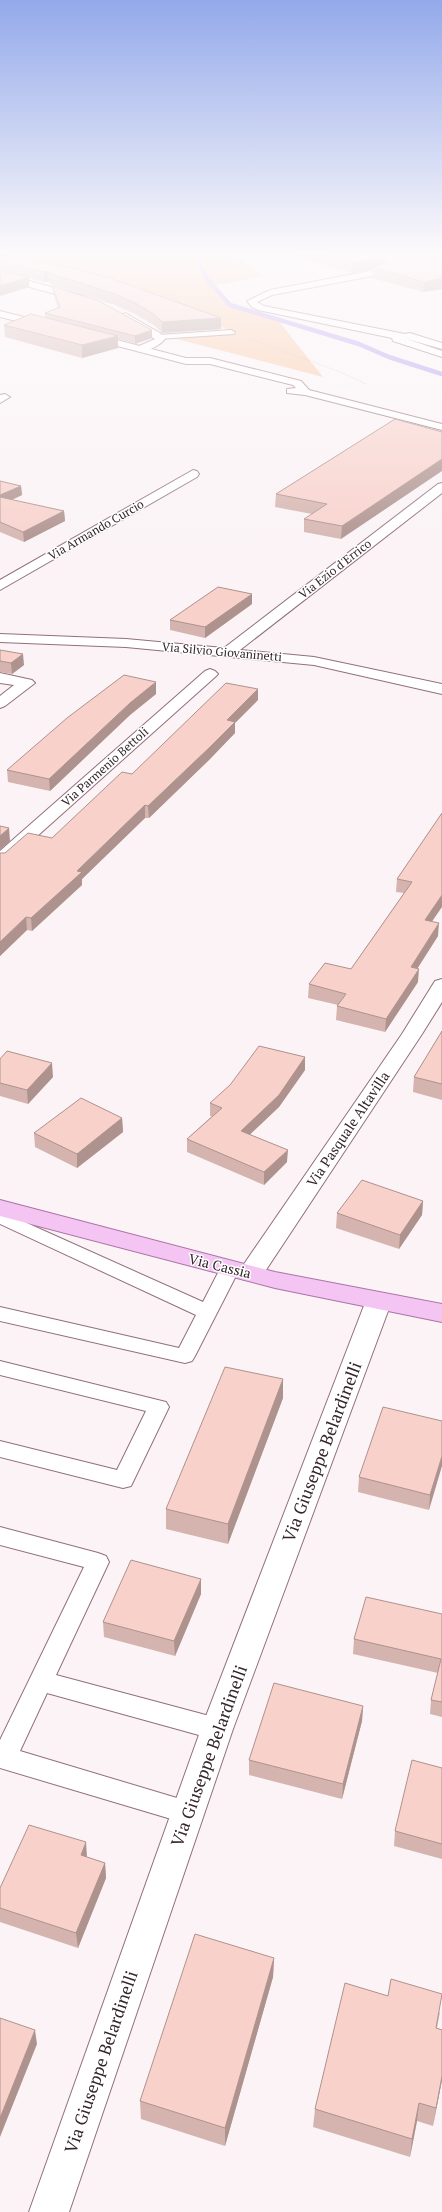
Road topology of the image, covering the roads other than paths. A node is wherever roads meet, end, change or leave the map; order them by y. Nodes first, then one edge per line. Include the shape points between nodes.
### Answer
1 (157, 355) edge
2 (294, 382) junction
3 (305, 392) junction
4 (442, 427) edge
5 (193, 474) dead end
6 (442, 487) edge
7 (0, 586) edge
8 (0, 638) edge
9 (228, 652) junction
10 (210, 674) dead end
11 (0, 678) edge
12 (442, 689) edge
13 (0, 703) edge
14 (0, 860) edge
15 (442, 985) edge
16 (0, 1208) edge
17 (0, 1217) edge
18 (241, 1271) junction
19 (378, 1303) junction
20 (207, 1312) junction
21 (0, 1314) edge
22 (442, 1314) edge
23 (0, 1368) edge
24 (0, 1449) edge
25 (0, 1536) edge
26 (41, 1681) junction
27 (217, 1729) junction
28 (188, 1812) junction
29 (49, 2212) edge

1 - 2 street via 192,368 216,363
2 - 3 street
2 - 3 street via 277,390
3 - 4 street
5 - 7 street, Via Armando Curcio
6 - 9 street, Via Ezio d'Errico
8 - 9 street, Via Silvio Giovaninetti via 126,643
9 - 12 street, Via Silvio Giovaninetti via 314,661
10 - 14 street, Via Parmenio Bettoli
11 - 13 street via 27,683
15 - 18 street, Via Pasquale Altavilla via 412,1034
16 - 18 main road, Via Cassia
17 - 20 lane
18 - 19 main road, Via Cassia
18 - 20 lane
19 - 22 main road, Via Cassia
19 - 27 street, Via Giuseppe Belardinelli
20 - 21 lane via 185,1356
23 - 24 lane via 160,1407 123,1480
25 - 26 lane via 98,1562
26 - 27 lane
26 - 28 lane via 4,1758
27 - 28 street, Via Giuseppe Belardinelli
28 - 29 street, Via Giuseppe Belardinelli

